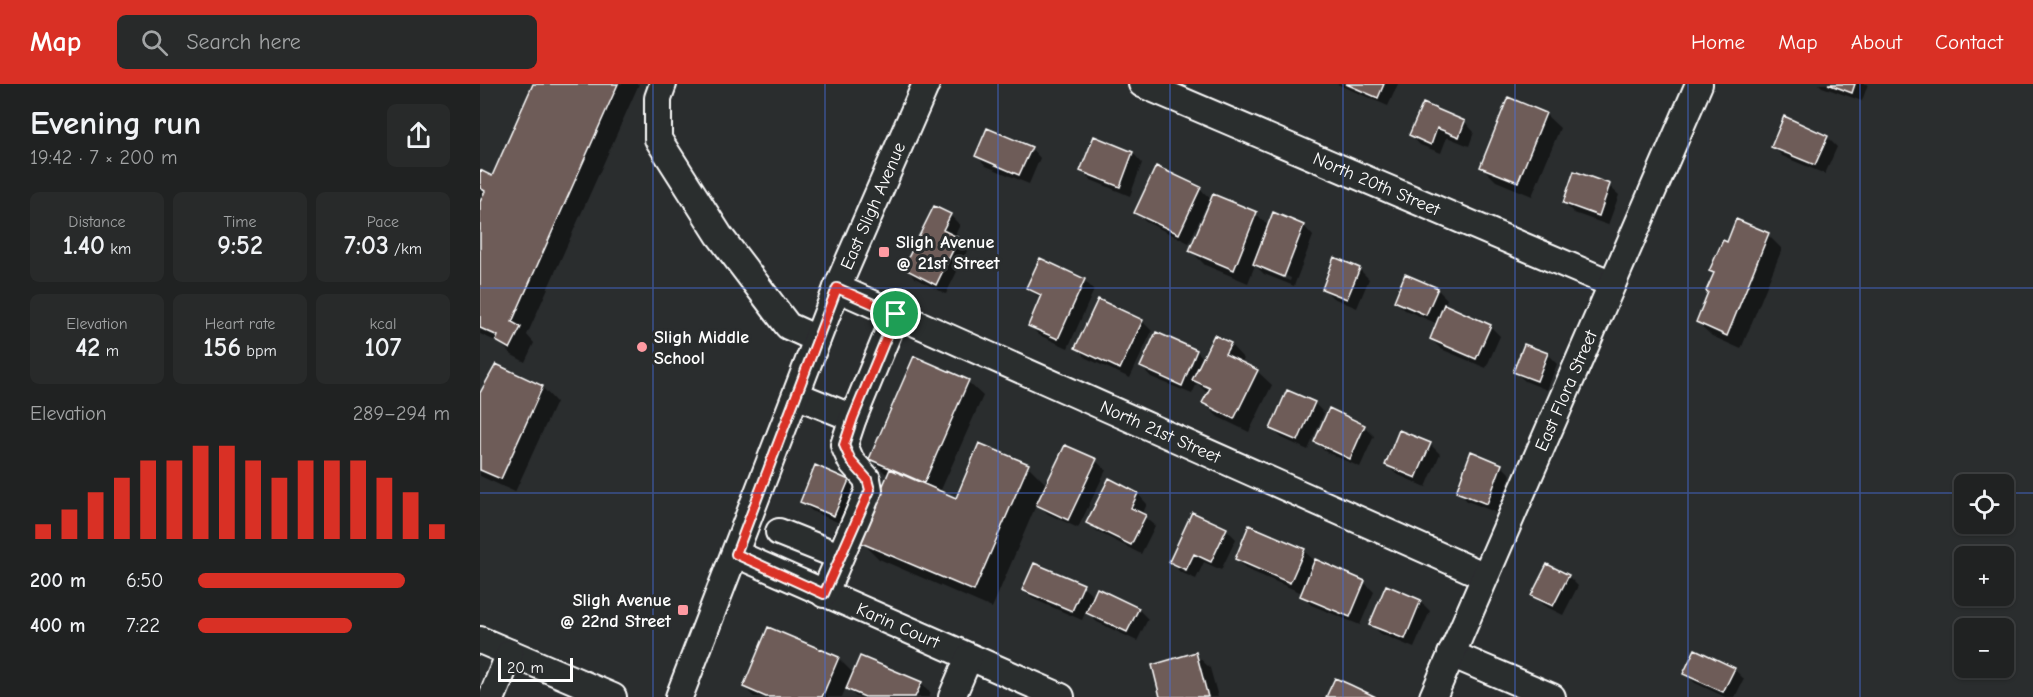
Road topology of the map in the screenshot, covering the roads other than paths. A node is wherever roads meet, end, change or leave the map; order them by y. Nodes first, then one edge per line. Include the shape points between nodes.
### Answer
1 (663, 84) edge
2 (926, 84) edge
3 (1142, 84) edge
4 (1699, 84) edge
5 (1612, 284) junction
6 (837, 288) junction
7 (896, 314) junction
8 (818, 339) junction
9 (796, 394) junction
10 (853, 418) junction
11 (779, 532) dead end
12 (736, 554) junction
13 (839, 556) junction
14 (1485, 576) junction
15 (824, 594) junction
16 (480, 640) edge
17 (510, 653) junction
18 (1451, 654) junction
19 (969, 657) junction
20 (492, 697) edge
21 (613, 697) edge
22 (679, 697) edge
23 (952, 697) edge
24 (1061, 697) edge
25 (1432, 697) edge
26 (1552, 697) edge

1 - 8 street via 658,98 658,139 719,235 788,326
2 - 6 street, East Sligh Avenue
3 - 5 street, North 20th Street
4 - 5 street, East Flora Street
5 - 14 street, East Flora Street
6 - 7 street, North 21st Street
6 - 8 street, East Sligh Avenue
7 - 10 street
7 - 14 street, North 21st Street
8 - 9 street, East Sligh Avenue
9 - 10 street
9 - 12 street, East Sligh Avenue
10 - 13 street via 844,445 870,490
11 - 13 street
12 - 15 street, Karin Court
12 - 22 street, East Sligh Avenue
13 - 15 street
14 - 18 street, East Flora Street
15 - 19 street, Karin Court
16 - 17 street
17 - 20 street
17 - 21 street
18 - 25 street, East Flora Street
18 - 26 street
19 - 23 street
19 - 24 street, Karin Court

